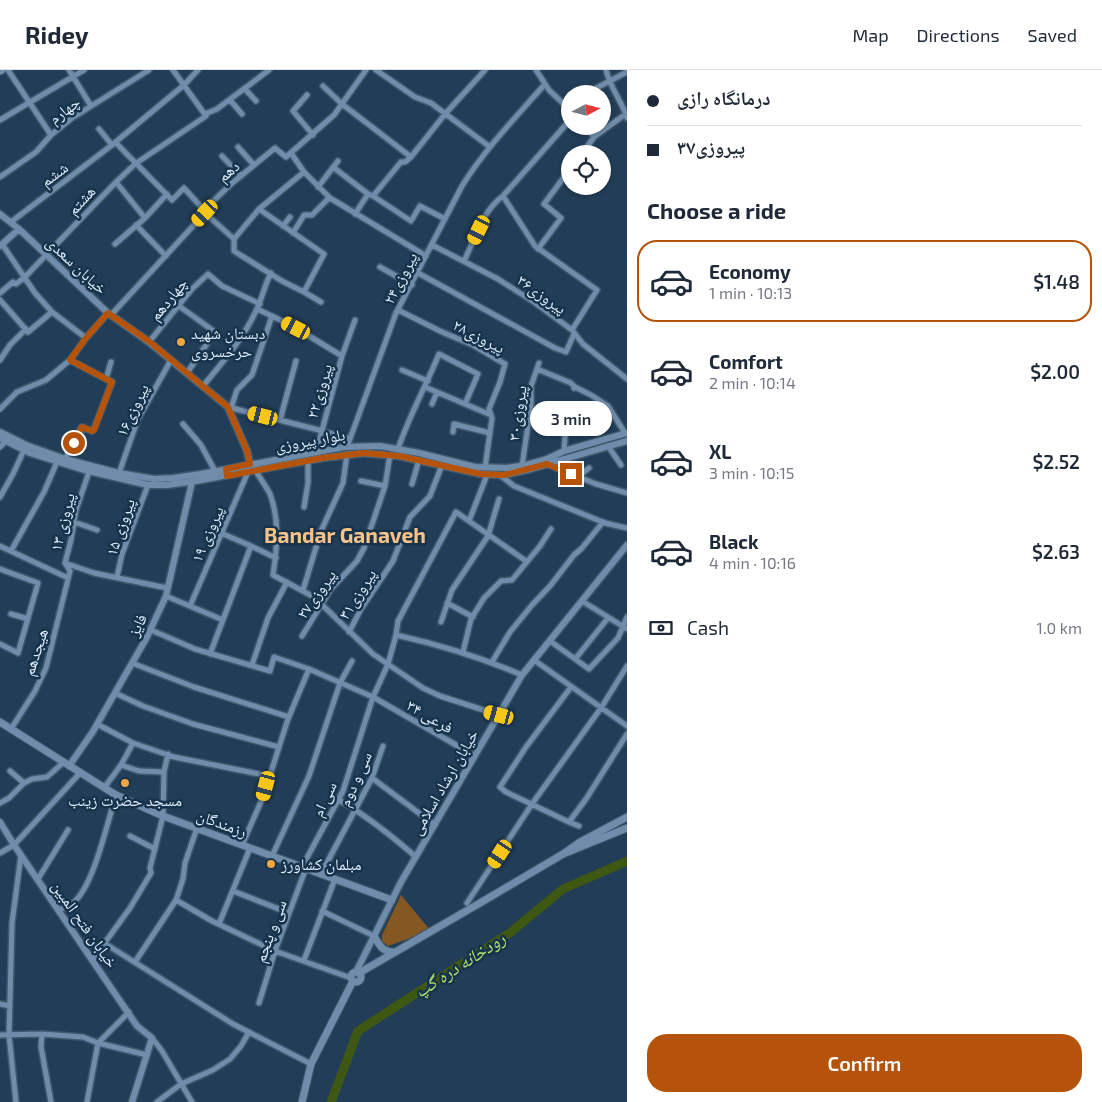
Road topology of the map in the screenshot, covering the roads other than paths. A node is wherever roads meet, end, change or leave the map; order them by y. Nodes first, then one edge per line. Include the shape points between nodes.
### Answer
1 (8, 70) edge
2 (69, 70) edge
3 (84, 70) edge
4 (149, 70) edge
5 (173, 70) edge
6 (198, 70) edge
7 (256, 70) edge
8 (270, 70) edge
9 (366, 70) edge
10 (376, 70) edge
11 (485, 70) edge
12 (536, 70) edge
13 (606, 70) edge
14 (627, 72) edge
15 (73, 77) junction
16 (261, 77) junction
17 (609, 82) junction
18 (545, 84) junction
19 (184, 85) junction
20 (603, 85) edge
21 (323, 86) dead end
22 (244, 89) junction
23 (306, 95) dead end
24 (561, 99) edge
25 (230, 100) junction
26 (256, 101) dead end
27 (30, 103) junction
28 (342, 104) junction
29 (90, 106) junction
30 (242, 114) dead end
31 (446, 114) junction
32 (205, 115) junction
33 (627, 115) edge
34 (0, 120) edge
35 (98, 129) dead end
36 (561, 130) edge
37 (51, 135) junction
38 (313, 135) junction
39 (594, 137) joint
40 (114, 144) junction
41 (588, 145) edge
42 (238, 147) dead end
43 (490, 147) junction
44 (291, 153) junction
45 (222, 156) dead end
46 (411, 156) junction
47 (338, 161) dead end
48 (135, 164) junction
49 (254, 165) junction
50 (333, 167) junction
51 (304, 172) junction
52 (241, 176) junction
53 (0, 178) edge
54 (561, 181) edge
55 (116, 182) junction
56 (318, 187) junction
57 (166, 194) junction
58 (371, 195) junction
59 (503, 196) junction
60 (329, 198) junction
61 (259, 209) junction
62 (205, 212) junction
63 (0, 214) edge
64 (355, 214) junction
65 (290, 217) dead end
66 (145, 218) junction
67 (444, 219) junction
68 (11, 222) junction
69 (136, 225) junction
70 (283, 226) junction
71 (19, 229) junction
72 (293, 232) junction
73 (234, 239) junction
74 (115, 244) dead end
75 (432, 244) junction
76 (1, 245) edge
77 (538, 249) junction
78 (47, 255) junction
79 (166, 256) junction
80 (426, 256) junction
81 (464, 261) junction
82 (380, 267) dead end
83 (271, 273) junction
84 (418, 273) junction
85 (25, 277) junction
86 (412, 284) junction
87 (304, 292) junction
88 (0, 293) edge
89 (0, 300) edge
90 (321, 302) dead end
91 (179, 306) junction
92 (258, 306) junction
93 (398, 310) junction
94 (52, 312) junction
95 (110, 314) junction
96 (272, 316) junction
97 (355, 320) dead end
98 (26, 329) junction
99 (573, 332) junction
100 (86, 338) junction
101 (150, 342) junction
102 (342, 356) junction
103 (0, 360) edge
104 (70, 360) junction
105 (171, 360) junction
106 (296, 361) dead end
107 (111, 362) dead end
108 (402, 370) dead end
109 (187, 372) junction
110 (627, 379) edge
111 (106, 380) junction
112 (428, 381) junction
113 (202, 386) junction
114 (425, 387) junction
115 (438, 392) junction
116 (432, 404) dead end
117 (466, 404) junction
118 (567, 406) dead end
119 (230, 407) junction
120 (0, 409) edge
121 (491, 415) junction
122 (280, 420) junction
123 (183, 424) dead end
124 (321, 430) junction
125 (0, 432) edge
126 (453, 432) dead end
127 (490, 433) junction
128 (626, 433) edge
129 (3, 439) edge
130 (350, 439) junction
131 (627, 440) edge
132 (608, 446) junction
133 (0, 447) edge
134 (398, 449) junction
135 (24, 450) junction
136 (347, 450) junction
137 (564, 451) junction
138 (316, 453) junction
139 (390, 455) junction
140 (64, 459) junction
141 (308, 460) junction
142 (419, 460) junction
143 (57, 462) junction
144 (250, 464) junction
145 (547, 464) junction
146 (621, 464) dead end
147 (442, 466) junction
148 (522, 466) junction
149 (589, 468) dead end
150 (255, 470) junction
151 (89, 472) junction
152 (215, 472) junction
153 (227, 472) junction
154 (248, 472) junction
155 (486, 472) junction
156 (119, 473) junction
157 (500, 475) junction
158 (579, 476) junction
159 (361, 481) dead end
160 (192, 482) junction
161 (412, 484) dead end
162 (148, 485) junction
163 (386, 486) junction
164 (627, 493) edge
165 (0, 497) edge
166 (500, 499) dead end
167 (304, 507) dead end
168 (469, 521) junction
169 (74, 522) junction
170 (603, 522) junction
171 (627, 528) edge
172 (551, 529) dead end
173 (97, 530) dead end
174 (221, 533) junction
175 (488, 536) junction
176 (627, 545) edge
177 (0, 546) edge
178 (251, 546) junction
179 (11, 551) junction
180 (276, 558) junction
181 (526, 561) junction
182 (64, 563) junction
183 (0, 568) edge
184 (117, 576) junction
185 (68, 578) junction
186 (287, 582) junction
187 (168, 588) junction
188 (303, 590) junction
189 (166, 596) junction
190 (582, 601) junction
191 (446, 603) junction
192 (322, 605) junction
193 (190, 606) junction
194 (11, 614) dead end
195 (472, 618) junction
196 (608, 618) junction
197 (627, 618) edge
198 (28, 619) junction
199 (223, 620) junction
200 (441, 622) dead end
201 (625, 628) edge
202 (151, 630) junction
203 (349, 632) junction
204 (396, 635) junction
205 (302, 636) dead end
206 (550, 641) junction
207 (0, 644) edge
208 (462, 652) junction
209 (210, 654) junction
210 (576, 658) junction
211 (534, 660) junction
212 (352, 661) dead end
213 (492, 662) junction
214 (132, 663) junction
215 (388, 664) junction
216 (252, 666) junction
217 (627, 666) edge
218 (309, 669) junction
219 (522, 675) junction
220 (340, 683) junction
221 (572, 687) junction
222 (115, 693) junction
223 (373, 697) junction
224 (601, 708) junction
225 (499, 715) junction
226 (289, 717) junction
227 (0, 722) edge
228 (97, 724) junction
229 (627, 726) edge
230 (11, 728) junction
231 (627, 734) edge
232 (133, 743) junction
233 (383, 746) dead end
234 (279, 747) junction
235 (168, 754) junction
236 (475, 756) junction
237 (66, 764) junction
238 (121, 765) junction
239 (10, 771) dead end
240 (164, 772) junction
241 (80, 773) junction
242 (269, 776) junction
243 (372, 778) junction
244 (24, 783) junction
245 (104, 788) junction
246 (116, 795) junction
247 (339, 800) junction
248 (0, 803) edge
249 (532, 804) junction
250 (356, 810) junction
251 (163, 816) junction
252 (627, 818) edge
253 (0, 822) edge
254 (569, 822) junction
255 (435, 825) junction
256 (579, 826) dead end
257 (197, 828) junction
258 (627, 828) edge
259 (68, 830) dead end
260 (130, 836) dead end
261 (14, 845) junction
262 (242, 845) junction
263 (250, 848) junction
264 (155, 850) junction
265 (0, 853) edge
266 (563, 854) junction
267 (21, 855) junction
268 (272, 856) junction
269 (416, 856) junction
270 (304, 867) junction
271 (321, 874) junction
272 (38, 879) junction
273 (335, 879) junction
274 (233, 891) junction
275 (176, 900) junction
276 (392, 900) junction
277 (467, 903) dead end
278 (59, 910) junction
279 (322, 911) junction
280 (289, 914) junction
281 (220, 924) junction
282 (374, 936) junction
283 (104, 942) junction
284 (275, 951) junction
285 (394, 952) junction
286 (92, 959) junction
287 (304, 960) junction
288 (135, 962) junction
289 (357, 972) junction
290 (352, 979) junction
291 (259, 1002) dead end
292 (0, 1004) edge
293 (10, 1006) junction
294 (129, 1012) junction
295 (249, 1032) junction
296 (42, 1034) junction
297 (0, 1035) edge
298 (9, 1035) junction
299 (152, 1038) junction
300 (98, 1043) junction
301 (147, 1055) junction
302 (311, 1064) junction
303 (181, 1084) junction
304 (16, 1102) edge
305 (51, 1102) edge
306 (87, 1102) edge
307 (132, 1102) edge
308 (157, 1102) edge
309 (192, 1102) edge
310 (302, 1102) edge

1 - 27 street
2 - 15 street
3 - 15 street
4 - 29 street, چهارم
5 - 19 street
6 - 19 street, ششم
7 - 16 street
8 - 16 street, هشتم
9 - 28 street
10 - 31 street
11 - 31 street
12 - 18 street
13 - 17 street
14 - 17 street
15 - 27 street
15 - 29 street
16 - 22 street, هشتم
17 - 20 street
17 - 33 street
18 - 24 street
18 - 43 street, پیروزی۲۴
19 - 32 street
19 - 40 street, ششم
21 - 28 street
22 - 25 street, هشتم
22 - 26 street
23 - 38 street via 293,111
25 - 30 street
25 - 32 street, هشتم
27 - 34 street
27 - 37 street
28 - 38 street
28 - 46 street
29 - 37 street, چهارم
31 - 43 street
31 - 46 street
32 - 48 street, هشتم
33 - 39 street
35 - 40 street
36 - 59 street
37 - 53 street, چهارم via 36,152
38 - 44 street
39 - 41 street
40 - 48 street
40 - 68 street, ششم
42 - 49 street
43 - 67 street, پیروزی۲۴ via 472,169
44 - 49 street, دهم via 286,158 275,148
44 - 51 street
45 - 52 street
46 - 58 street via 401,162
47 - 50 street
48 - 55 street, هشتم
48 - 57 street
49 - 52 street, دهم
50 - 56 street
50 - 58 street
51 - 56 street
51 - 61 street
52 - 62 street, دهم
54 - 77 street via 544,204 561,218
55 - 66 street
55 - 78 street, هشتم
56 - 60 street
57 - 62 street via 172,200 184,188
57 - 66 street
58 - 64 street
58 - 67 street via 411,221 420,206
59 - 77 street
59 - 81 street via 486,215
60 - 64 street
60 - 72 street via 312,215 304,215
61 - 70 street
61 - 73 street
62 - 73 street
62 - 79 street, دهم
63 - 68 street, خیابان سعدی
64 - 80 street
65 - 70 street
66 - 69 street
67 - 75 street, پیروزی۲۴
68 - 71 street, خیابان سعدی
69 - 74 street
69 - 79 street
70 - 72 street
71 - 76 street
71 - 78 street, خیابان سعدی
72 - 87 street via 324,254
73 - 83 street via 234,251
75 - 80 street, پیروزی۲۴
75 - 81 street, پیروزی۳۶
76 - 85 street
77 - 99 street via 597,290
78 - 85 street, هشتم
78 - 95 street, خیابان سعدی
79 - 95 street, دهم
80 - 84 street, پیروزی۲۴
81 - 99 street, پیروزی۳۶ via 534,302
82 - 86 street
83 - 87 street
83 - 92 street
84 - 86 street, پیروزی۲۴
84 - 99 street via 555,348 566,352
85 - 88 street, هشتم
85 - 94 street
86 - 93 street, پیروزی۲۴
87 - 90 street
89 - 98 street
91 - 92 street, چهاردهم via 208,274 222,286
91 - 101 street, چهاردهم
91 - 109 street via 214,332
92 - 96 street, پیروزی۲۲
92 - 113 street via 241,338
93 - 121 street, پیروزی۲۸ via 473,344 505,364 489,409
93 - 130 street, پیروزی۲۴
94 - 98 street via 28,332
94 - 100 street
95 - 100 street, دهم
95 - 101 street, خیابان سعدی
96 - 102 street, پیروزی۲۲
96 - 119 street via 252,374 237,390
97 - 102 street
98 - 103 street
99 - 110 street, پیروزی۳۶ via 600,359
100 - 104 street, دهم
101 - 105 street, خیابان سعدی
102 - 124 street, پیروزی۲۲
104 - 111 street
104 - 120 street, دهم via 46,380 17,392
105 - 109 street, خیابان سعدی
105 - 156 street, پیروزی۱۶ via 138,419
106 - 122 street
107 - 111 street
108 - 112 street
109 - 113 street, خیابان سعدی
111 - 140 street via 112,382 94,430 82,427
112 - 114 street
112 - 117 street via 438,354 478,374
113 - 119 street, خیابان سعدی
114 - 115 street
114 - 134 street
115 - 116 street
115 - 117 street
117 - 121 street
118 - 137 street
119 - 122 street
119 - 144 street, خیابان سعدی
121 - 127 street, پیروزی۲۸
122 - 124 street
123 - 152 street via 202,445
124 - 130 street
124 - 138 street, پیروزی۲۲
125 - 140 street, بلوار پیروزی
126 - 127 street via 454,424
127 - 155 street, پیروزی۲۸
128 - 137 street, بلوار پیروزی
128 - 148 street, پیروزی۳۰ via 608,406 538,366 531,386
129 - 133 street
129 - 135 street, بلوار پیروزی
130 - 136 street, پیروزی۲۴
131 - 132 street, بلوار پیروزی
132 - 145 street, بلوار پیروزی
132 - 146 street
134 - 136 street, بلوار پیروزی via 380,446
134 - 155 street, بلوار پیروزی
135 - 143 street, بلوار پیروزی
135 - 165 street
136 - 138 street, بلوار پیروزی
136 - 139 street, بلوار پیروزی
136 - 141 street, بلوار پیروزی
136 - 188 street, پیروزی۲۴ via 343,483 321,531
137 - 148 street, بلوار پیروزی
138 - 144 street, بلوار پیروزی
139 - 142 street, بلوار پیروزی
139 - 163 street, پیروزی۲۷
140 - 156 street, بلوار پیروزی
141 - 150 street, بلوار پیروزی
141 - 167 street
142 - 147 street, بلوار پیروزی
142 - 161 street
143 - 151 street, بلوار پیروزی
143 - 179 street
144 - 153 street, بلوار پیروزی
145 - 157 street, بلوار پیروزی
145 - 158 street
147 - 155 street, بلوار پیروزی
147 - 203 street, پیروزی۳۱ via 430,496 410,517 393,561
148 - 155 street, بلوار پیروزی
149 - 158 street
150 - 154 street, بلوار پیروزی
150 - 180 street via 269,493 276,514
151 - 162 street, بلوار پیروزی
151 - 169 street, پیروزی ۱۳
152 - 153 street, بلوار پیروزی
152 - 156 street, بلوار پیروزی via 154,479
153 - 154 street, بلوار پیروزی
153 - 160 street, بلوار پیروزی
154 - 174 street, پیروزی ۱۹
155 - 157 street, بلوار پیروزی
155 - 168 street, پیروزی۲۸
157 - 170 street via 514,486
158 - 164 street
159 - 163 street
160 - 162 street, بلوار پیروزی
160 - 187 street, فایز
162 - 184 street, پیروزی ۱۵
163 - 192 street, پیروزی۲۷ via 364,548
166 - 175 street
168 - 175 street
168 - 204 street, سی ام via 456,512 398,621
169 - 173 street
169 - 182 street, پیروزی ۱۳
170 - 171 street
170 - 213 street via 510,632
172 - 181 street
174 - 178 street
174 - 193 street, پیروزی ۱۹
175 - 181 street
175 - 191 street
176 - 190 street, خیابان ارشاد اسلامی
177 - 179 street
178 - 180 street
178 - 199 street
179 - 185 street
180 - 186 street via 273,575
181 - 195 street via 512,580 501,581 484,598
182 - 184 street via 94,573
182 - 185 street, پیروزی ۱۳ via 70,571
183 - 198 street via 38,583
184 - 187 street
185 - 230 street, هیجدهم via 46,668
186 - 188 street
186 - 216 street via 268,618
187 - 189 street, فایز
188 - 192 street
189 - 193 street
189 - 202 street, فایز
190 - 196 street
190 - 206 street, خیابان ارشاد اسلامی
191 - 195 street
191 - 200 street
192 - 203 street
192 - 205 street, پیروزی۲۷
193 - 199 street
194 - 198 street
195 - 208 street
196 - 201 street
196 - 210 street
197 - 201 street
198 - 207 street via 18,653
199 - 209 street
201 - 210 street via 590,668
202 - 209 street
202 - 214 street, فایز
203 - 215 street
204 - 208 street
204 - 215 street, سی ام
206 - 210 street
206 - 211 street, خیابان ارشاد اسلامی
208 - 213 street
209 - 216 street
211 - 219 street, خیابان ارشاد اسلامی
211 - 221 street
212 - 220 street
213 - 219 street
214 - 222 street, فایز
214 - 226 street via 194,687
215 - 223 street, سی ام
215 - 225 street via 440,696
216 - 218 street, فرعی ۳۴ via 270,671 274,657
217 - 224 street
218 - 220 street, فرعی ۳۴
218 - 226 street
219 - 225 street, خیابان ارشاد اسلامی
220 - 223 street, فرعی ۳۴
220 - 268 street via 309,776
221 - 224 street
221 - 249 street via 500,787
222 - 228 street, فایز
222 - 234 street via 192,724
223 - 236 street, فرعی ۳۴
223 - 247 street, سی ام
224 - 229 street
224 - 249 street
225 - 236 street, خیابان ارشاد اسلامی
226 - 234 street
227 - 230 main road, رزمندگان
228 - 232 street
228 - 237 street, فایز
230 - 237 main road, رزمندگان
231 - 254 street
232 - 235 street
232 - 238 street
233 - 243 street, سی و دوم
234 - 242 street
235 - 240 street
235 - 242 street
236 - 255 street, خیابان ارشاد اسلامی
237 - 241 main road, رزمندگان
237 - 244 street via 47,777
238 - 240 street via 139,771
238 - 245 street
239 - 244 street
240 - 251 street
241 - 245 main road, رزمندگان
241 - 261 street
242 - 262 street via 264,797
243 - 250 street, سی و دوم
243 - 255 street
244 - 248 street
245 - 246 main road, رزمندگان
246 - 251 main road, رزمندگان
246 - 278 street via 92,874 72,904
247 - 250 street
247 - 270 street, سی ام
249 - 254 street
249 - 277 street
250 - 269 street
250 - 271 street, سی و دوم
251 - 257 main road, رزمندگان
251 - 264 street
252 - 266 main road
253 - 261 street, خیابان فتح المبین
254 - 256 street
255 - 269 street, خیابان ارشاد اسلامی
257 - 262 main road, رزمندگان
257 - 275 street
258 - 266 main road
259 - 272 street
260 - 264 street
261 - 265 street
261 - 267 street, خیابان فتح المبین
262 - 263 main road, رزمندگان
263 - 268 main road, رزمندگان
263 - 274 street
264 - 283 street via 151,873
266 - 285 main road
267 - 272 street, خیابان فتح المبین
267 - 293 street via 12,923
268 - 270 main road, رزمندگان
269 - 276 street, خیابان ارشاد اسلامی
270 - 271 main road, رزمندگان
270 - 280 street, سی و پنجم
271 - 273 main road, رزمندگان
272 - 278 street, خیابان فتح المبین
273 - 276 main road, رزمندگان
273 - 279 street
274 - 280 street
274 - 281 street
275 - 281 street
275 - 288 street
276 - 282 street, خیابان ارشاد اسلامی
278 - 286 street, خیابان فتح المبین
279 - 282 street
279 - 287 street
280 - 284 street, سی و پنجم
281 - 284 street
282 - 285 main road via 384,951
282 - 289 street, خیابان ارشاد اسلامی
283 - 286 street
283 - 288 street
284 - 287 street
284 - 291 street, سی و پنجم
285 - 289 main road
286 - 294 street, خیابان فتح المبین
287 - 290 street
288 - 295 street
289 - 290 main road via 361,978 359,981
290 - 302 main road
292 - 293 street
293 - 298 street
294 - 299 street, خیابان فتح المبین via 137,1026
294 - 300 street
295 - 302 street
295 - 303 street via 230,1059
296 - 298 street
296 - 300 street via 83,1037
296 - 305 street via 41,1046
297 - 298 street
298 - 304 street
299 - 301 street
299 - 303 street
300 - 301 street
300 - 306 street
301 - 307 street
302 - 310 main road
303 - 308 street
303 - 309 street

